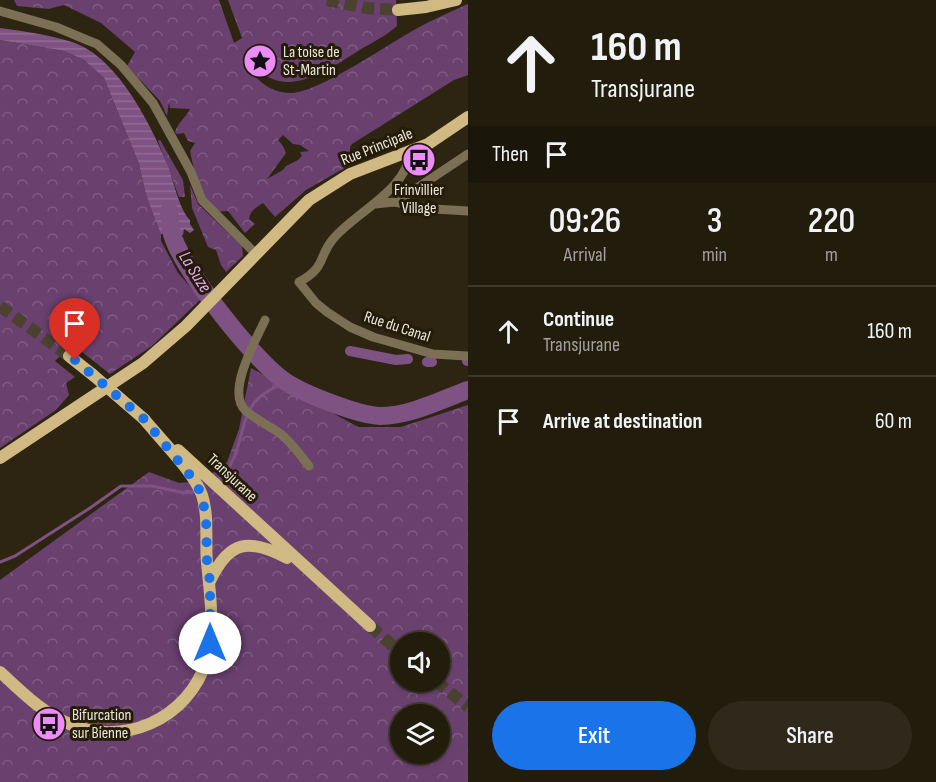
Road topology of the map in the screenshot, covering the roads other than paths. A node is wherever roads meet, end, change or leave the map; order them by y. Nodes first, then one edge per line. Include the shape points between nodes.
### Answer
1 (456, 0) edge
2 (398, 10) tunnel mouth
3 (0, 11) edge
4 (468, 117) edge
5 (409, 152) junction
6 (468, 154) edge
7 (394, 202) junction
8 (375, 204) junction
9 (468, 211) edge
10 (252, 256) junction
11 (265, 320) dead end
12 (467, 356) edge
13 (72, 358) tunnel mouth
14 (144, 419) junction
15 (0, 458) edge
16 (309, 466) dead end
17 (305, 568) junction
18 (210, 582) junction
19 (370, 626) tunnel mouth
20 (0, 672) edge

1 - 2 main road
3 - 10 street via 97,44 121,64 153,103 202,200
4 - 5 main road, Rue Principale via 439,138
5 - 8 street via 404,172
5 - 10 main road, Rue Principale via 358,170 326,188 301,206
6 - 7 street
7 - 8 street
7 - 9 street
8 - 12 street, Rue du Canal via 334,238 317,269 299,282 327,312 350,327 432,354
10 - 15 main road, Rue Principale via 187,325 143,363
11 - 16 street via 247,359 240,401 245,411 288,440
13 - 14 main road, Transjurane, bridge
14 - 17 main road, Transjurane
14 - 18 main road via 201,495
17 - 18 main road via 267,548 246,546 224,557
17 - 19 main road, Transjurane
18 - 20 main road via 210,643 204,668 186,697 167,715 137,729 114,733 84,730 63,722

